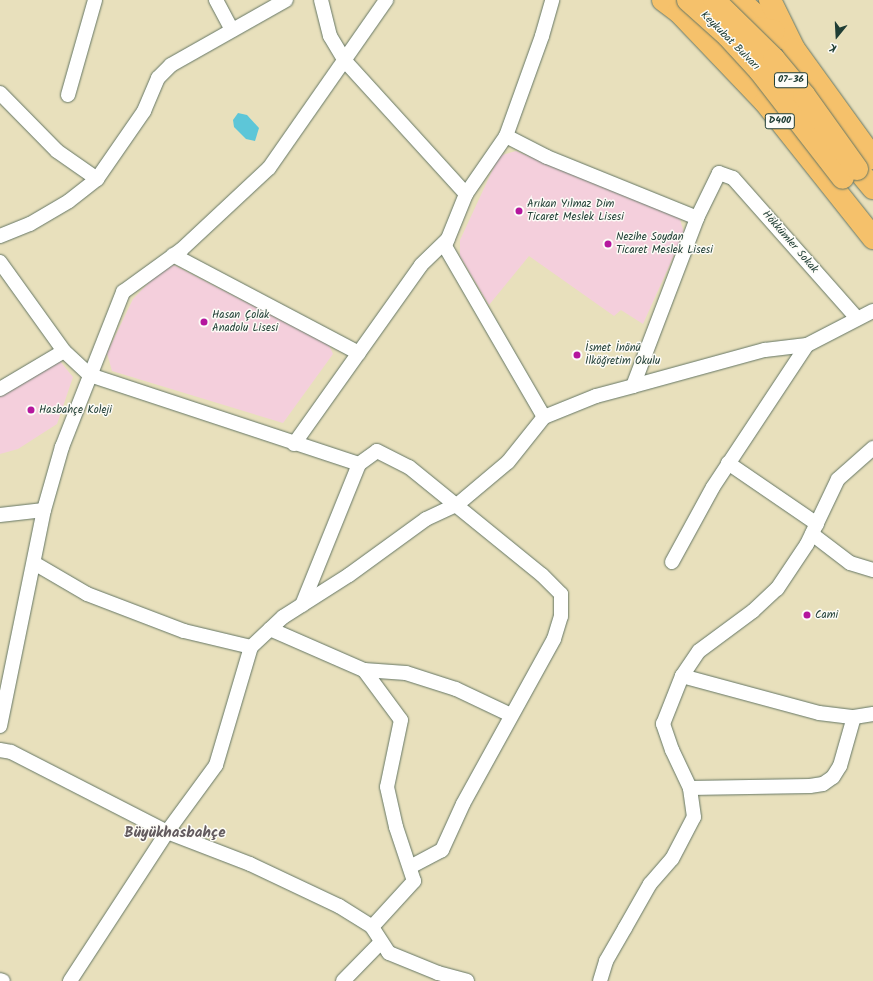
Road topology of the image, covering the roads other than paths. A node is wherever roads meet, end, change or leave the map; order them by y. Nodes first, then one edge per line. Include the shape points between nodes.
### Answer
1 (95, 0) edge
2 (216, 0) edge
3 (286, 0) edge
4 (321, 0) edge
5 (386, 0) edge
6 (552, 0) edge
7 (714, 0) edge
8 (739, 0) edge
9 (770, 0) edge
10 (682, 3) edge
11 (232, 30) junction
12 (774, 31) junction
13 (794, 49) junction
14 (345, 62) junction
15 (728, 64) junction
16 (0, 93) edge
17 (68, 95) dead end
18 (506, 136) junction
19 (858, 168) edge
20 (97, 179) junction
21 (873, 188) edge
22 (466, 194) junction
23 (873, 216) edge
24 (697, 218) junction
25 (0, 236) edge
26 (873, 238) edge
27 (448, 239) junction
28 (173, 255) junction
29 (0, 262) edge
30 (873, 311) edge
31 (856, 318) junction
32 (807, 345) junction
33 (64, 351) junction
34 (359, 353) junction
35 (90, 375) junction
36 (632, 386) junction
37 (0, 389) edge
38 (544, 417) junction
39 (294, 444) junction
40 (873, 448) edge
41 (728, 463) junction
42 (359, 464) junction
43 (458, 504) junction
44 (44, 510) junction
45 (0, 515) edge
46 (814, 529) junction
47 (672, 562) dead end
48 (34, 563) junction
49 (873, 570) edge
50 (302, 605) junction
51 (270, 629) junction
52 (250, 647) junction
53 (364, 670) junction
54 (682, 676) junction
55 (873, 714) edge
56 (511, 715) junction
57 (854, 716) junction
58 (0, 726) edge
59 (0, 750) edge
60 (690, 788) junction
61 (168, 832) junction
62 (410, 867) junction
63 (372, 927) junction
64 (381, 942) junction
65 (0, 980) edge
66 (4, 981) edge
67 (70, 981) edge
68 (343, 981) edge
69 (467, 981) edge
70 (600, 981) edge

1 - 17 street
2 - 11 street
3 - 11 street
4 - 14 street via 330,36
5 - 14 street
6 - 18 street via 542,36
7 - 19 main road, Keykubat Bulvarı / 07-36, bridge via 774,59
8 - 12 main road
9 - 13 main road
10 - 15 main road, D400
10 - 19 main road, Keykubat Bulvarı, bridge via 728,36
11 - 20 street via 171,66 158,78 144,111
12 - 13 main road
12 - 15 main road via 758,28 741,35 732,48
13 - 19 main road
14 - 22 street
14 - 28 street via 269,168
15 - 26 main road, D400 via 765,102
16 - 20 street via 57,151
18 - 22 street
18 - 24 street via 547,157
19 - 21 main road, 07-36
19 - 23 main road, 07-36
20 - 25 street via 63,205 30,224
22 - 27 street
24 - 31 street, Hökkümler Sokak via 719,173 733,178
24 - 36 street
27 - 34 street via 421,265
27 - 38 street via 446,246
28 - 34 street
28 - 35 street via 123,292
29 - 33 street
30 - 31 street
31 - 32 street
32 - 36 street via 765,350
32 - 41 street
33 - 35 street
33 - 37 street
34 - 39 street
35 - 39 street
35 - 44 street via 62,447
36 - 38 street via 596,396
38 - 43 street via 508,462
39 - 42 street
40 - 46 street via 838,479
41 - 46 street
41 - 47 street
42 - 43 street via 377,451 409,467
42 - 50 street
43 - 50 street via 426,519 349,575
43 - 56 street via 542,574 561,594 561,616 554,639
44 - 45 street
44 - 48 street
46 - 49 street via 850,563
46 - 54 street via 777,589 753,611 699,651
48 - 52 street via 87,594 184,631
48 - 58 street
50 - 51 street
51 - 52 street
51 - 53 street
52 - 61 street via 216,765
53 - 56 street via 406,673 456,689
53 - 62 street via 401,720 387,787 396,827
54 - 57 street via 819,713
54 - 60 street via 665,713 663,724
55 - 57 street
56 - 62 street via 442,850
57 - 60 street via 840,766 833,777 823,784
59 - 61 street via 11,752
60 - 70 street via 694,817 672,859 650,884 606,961
61 - 63 street via 297,885 339,906
61 - 67 street
62 - 63 street via 414,880
63 - 64 street
64 - 68 street
64 - 69 street via 389,953 438,973
65 - 66 street

